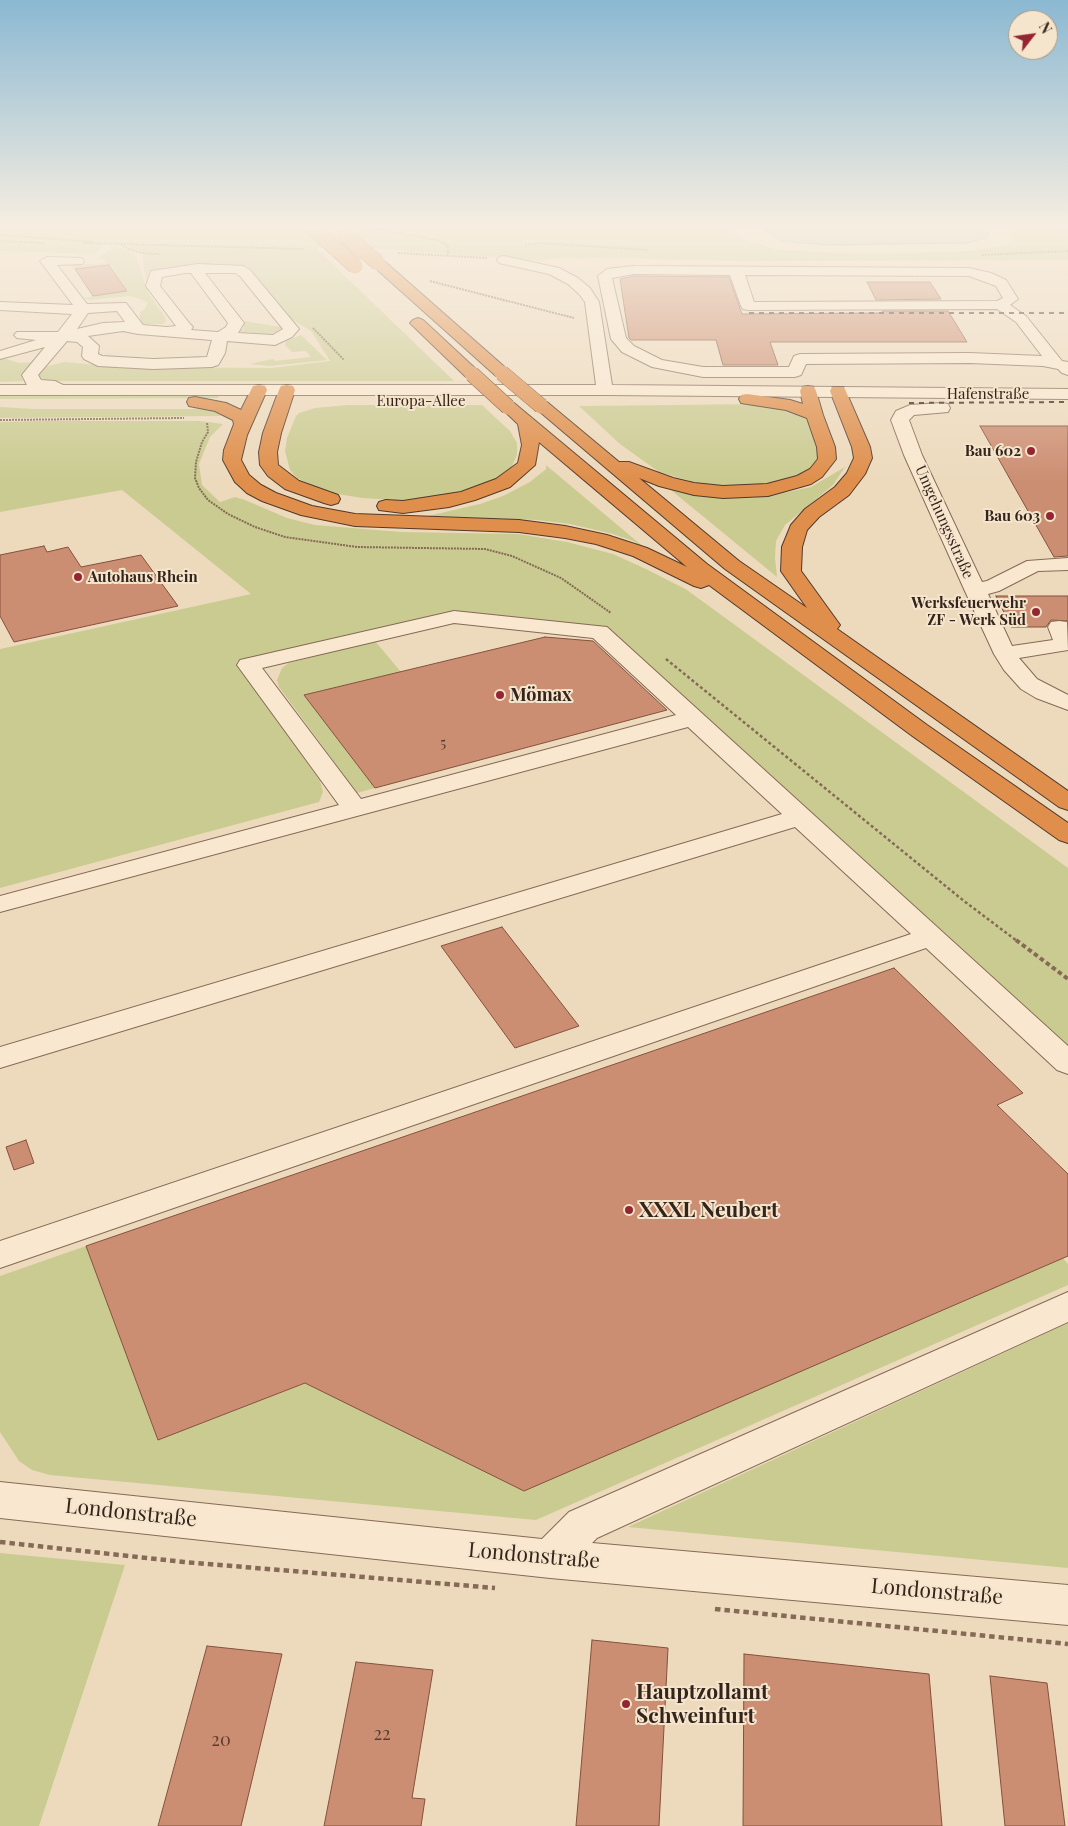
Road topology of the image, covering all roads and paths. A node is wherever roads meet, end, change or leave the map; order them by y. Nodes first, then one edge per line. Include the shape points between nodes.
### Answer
1 (81, 311) edge
2 (125, 311) edge
3 (172, 311) edge
4 (227, 311) edge
5 (276, 311) edge
6 (432, 311) edge
7 (548, 311) edge
8 (593, 311) edge
9 (613, 311) edge
10 (1009, 311) edge
11 (410, 315) dead end
12 (594, 323) junction
13 (138, 329) junction
14 (168, 332) junction
15 (22, 335) dead end
16 (221, 336) junction
17 (63, 337) junction
18 (276, 345) junction
19 (217, 352) junction
20 (1, 354) edge
21 (44, 360) junction
22 (1062, 367) edge
23 (155, 389) junction
24 (0, 390) edge
25 (605, 390) junction
26 (1068, 394) edge
27 (840, 395) junction
28 (256, 396) junction
29 (284, 396) junction
30 (748, 399) joint
31 (0, 402) edge
32 (811, 402) junction
33 (909, 402) junction
34 (1068, 407) edge
35 (193, 410) junction
36 (0, 420) edge
37 (526, 423) junction
38 (243, 424) junction
39 (599, 456) junction
40 (1068, 564) edge
41 (974, 589) junction
42 (760, 612) junction
43 (1064, 638) edge
44 (849, 649) junction
45 (1005, 654) junction
46 (1066, 709) edge
47 (693, 718) junction
48 (1068, 802) edge
49 (354, 808) junction
50 (800, 817) junction
51 (1068, 836) edge
52 (0, 904) edge
53 (930, 937) junction
54 (0, 1058) edge
55 (1068, 1063) edge
56 (0, 1255) edge
57 (1068, 1306) edge
58 (0, 1500) edge
59 (0, 1542) edge
60 (550, 1559) junction
61 (498, 1589) dead end
62 (1068, 1604) edge
63 (710, 1609) dead end
64 (1068, 1644) edge

1 - 17 street
2 - 13 street
3 - 14 street via 184,327
4 - 16 street via 236,323 232,330
5 - 18 street via 291,329
6 - 39 highway, bridge
7 - 12 path
8 - 12 street
9 - 22 street via 619,340 628,349 658,364 702,372 795,372 800,359 970,358
10 - 22 street via 1021,319
11 - 37 highway, bridge
12 - 25 street
13 - 14 street
13 - 17 street via 116,326
14 - 16 street
15 - 17 street
16 - 18 street
16 - 19 street
17 - 19 street via 88,342 90,356 98,361 153,364 212,362
17 - 20 street
17 - 21 street
18 - 19 street
20 - 21 street via 22,361
21 - 23 street via 30,375 37,385
23 - 24 street, Europa-Allee
23 - 28 street, Europa-Allee
25 - 29 street, Europa-Allee
25 - 32 street, Europa-Allee
26 - 33 street, Hafenstraße
27 - 32 street, Europa-Allee
27 - 33 street, Hafenstraße
27 - 44 highway via 863,458 856,474 842,491 812,513 798,529 792,547 791,571
28 - 29 street, Europa-Allee
28 - 35 street, Europa-Allee
28 - 38 highway
29 - 30 street, Europa-Allee
29 - 37 highway via 268,452 269,465 274,472 306,492 346,503 403,507 449,501 503,483 526,466 532,444
30 - 32 highway via 790,405
31 - 35 street, Europa-Allee
32 - 39 highway via 827,459 816,473 804,480 768,490 723,492 694,489 636,472
33 - 34 street via 923,408
33 - 41 street, Umgehungsstraße via 900,420
35 - 36 path
35 - 38 highway via 220,407 241,417
37 - 42 highway via 700,568
38 - 42 highway via 233,450 235,469 254,489 285,504 355,520 519,526 600,539 640,552
39 - 44 highway via 732,565
40 - 41 street via 1034,565 992,587
41 - 45 street, Umgehungsstraße
42 - 51 highway
43 - 45 street
44 - 48 highway
45 - 46 street, Umgehungsstraße via 1029,684
47 - 49 street
47 - 49 street via 599,632 454,617 248,665
47 - 50 street
49 - 52 street
50 - 53 street
50 - 54 street
53 - 55 street
53 - 56 street
57 - 60 street via 583,1525
58 - 60 street, Londonstraße
59 - 61 path via 184,1562
60 - 62 street, Londonstraße
63 - 64 path

